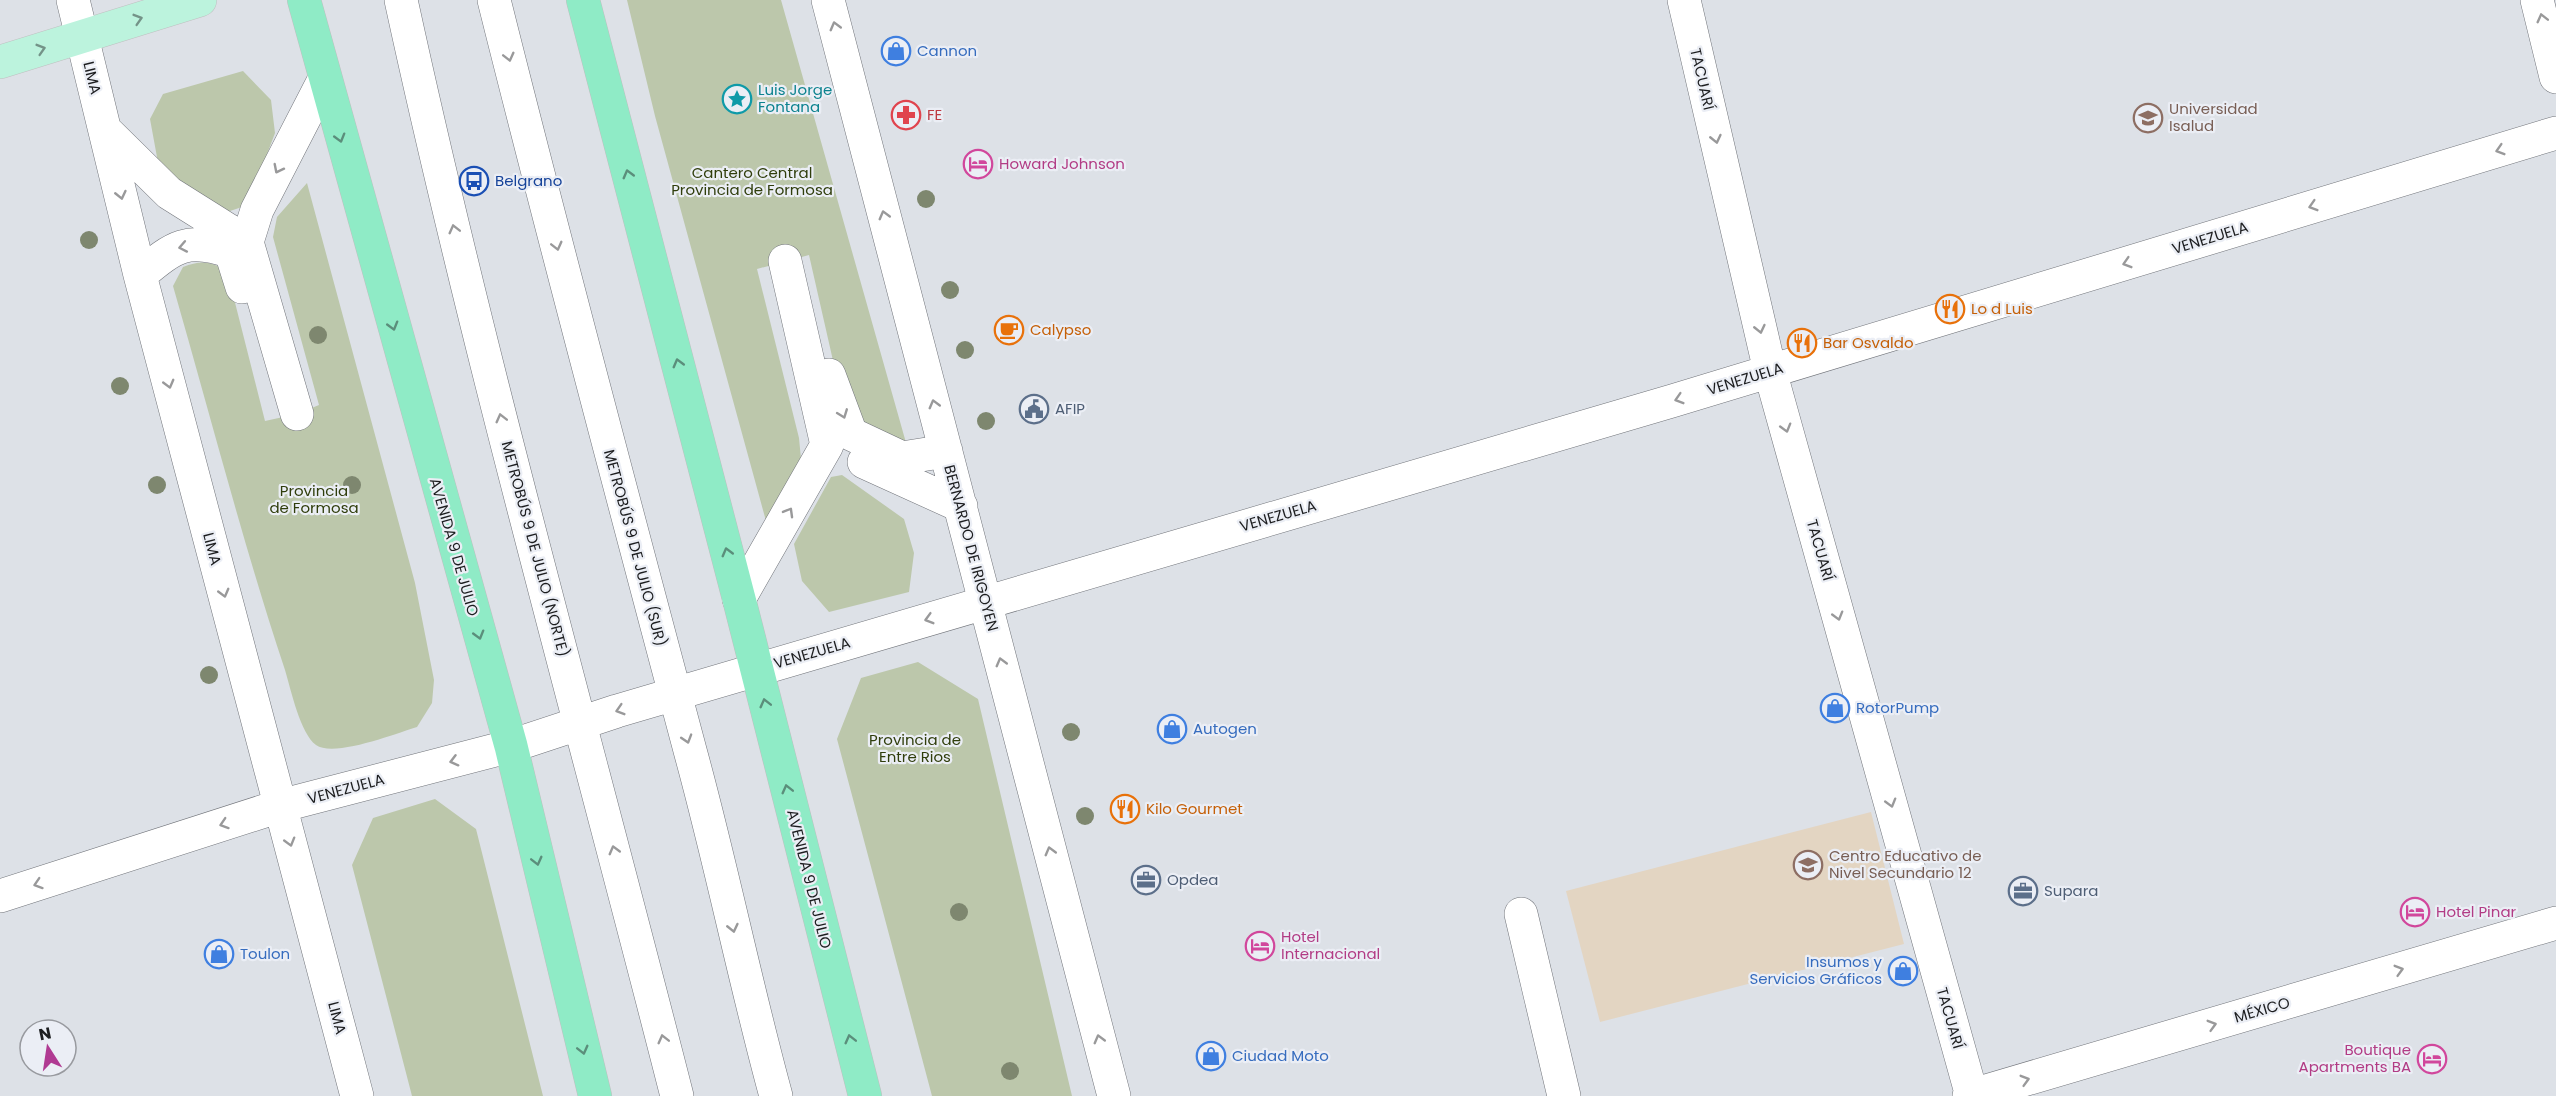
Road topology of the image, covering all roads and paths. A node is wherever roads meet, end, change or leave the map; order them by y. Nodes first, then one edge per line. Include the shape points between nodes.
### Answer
1 (73, 0) edge
2 (200, 0) edge
3 (304, 0) edge
4 (401, 0) edge
5 (494, 0) edge
6 (583, 0) edge
7 (828, 0) edge
8 (1684, 0) edge
9 (2537, 0) edge
10 (82, 36) junction
11 (0, 62) edge
12 (2556, 77) edge
13 (324, 80) junction
14 (106, 131) junction
15 (2556, 133) edge
16 (246, 242) junction
17 (140, 275) junction
18 (1770, 371) junction
19 (827, 445) junction
20 (946, 451) junction
21 (961, 506) junction
22 (739, 599) junction
23 (985, 602) junction
24 (757, 670) junction
25 (674, 694) junction
26 (582, 723) junction
27 (511, 746) junction
28 (280, 806) junction
29 (0, 896) edge
30 (1521, 914) dead end
31 (2556, 923) edge
32 (357, 1096) edge
33 (595, 1096) edge
34 (677, 1096) edge
35 (776, 1096) edge
36 (865, 1096) edge
37 (1114, 1096) edge
38 (1564, 1096) edge
39 (1971, 1096) edge

1 - 10 street, LIMA
10 -> 2 main road
3 - 13 highway, AVENIDA 9 DE JULIO
26 -> 4 street, METROBÚS 9 DE JULIO (NORTE) via 447,202
5 -> 25 street, METROBÚS 9 DE JULIO (SUR)
22 -> 6 highway, AVENIDA 9 DE JULIO
20 -> 7 street, BERNARDO DE IRIGOYEN
8 -> 18 street, TACUARÍ
12 -> 9 street
11 -> 10 main road
10 - 14 street, LIMA
13 -> 16 street via 257,210
13 -> 27 highway, AVENIDA 9 DE JULIO
14 - 16 street via 169,193
14 -> 17 street, LIMA
15 -> 18 street, VENEZUELA
16 -> 17 street via 297,414 264,362 231,252 206,243 173,249
17 -> 28 street, LIMA
18 -> 23 street, VENEZUELA
18 -> 39 street, TACUARÍ
19 -> 20 street via 785,261 851,434 902,458
19 - 21 street
22 -> 19 street
20 - 21 street, BERNARDO DE IRIGOYEN
21 - 23 street, BERNARDO DE IRIGOYEN
22 - 24 highway, AVENIDA 9 DE JULIO
23 -> 24 street, VENEZUELA
37 -> 23 street, BERNARDO DE IRIGOYEN
24 - 25 street, VENEZUELA
36 -> 24 highway, AVENIDA 9 DE JULIO
25 -> 26 street, VENEZUELA
25 -> 35 street, METROBÚS 9 DE JULIO (SUR)
26 - 27 street, VENEZUELA
34 -> 26 street, METROBÚS 9 DE JULIO (NORTE)
27 -> 28 street, VENEZUELA
27 -> 33 highway, AVENIDA 9 DE JULIO
28 -> 29 street, VENEZUELA
28 -> 32 street, LIMA
30 - 38 street
39 -> 31 street, MÉXICO

